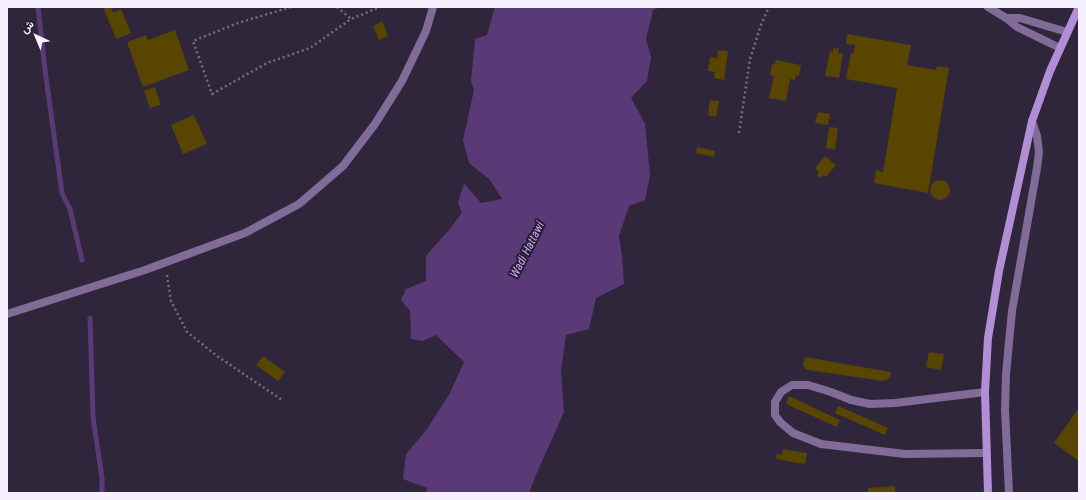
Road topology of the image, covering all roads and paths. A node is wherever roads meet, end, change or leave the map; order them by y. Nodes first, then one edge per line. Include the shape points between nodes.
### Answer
1 (291, 7) edge
2 (337, 7) edge
3 (380, 7) edge
4 (433, 7) edge
5 (769, 7) edge
6 (988, 7) edge
7 (1078, 7) edge
8 (1006, 18) junction
9 (351, 19) junction
10 (1067, 32) junction
11 (1060, 48) junction
12 (1032, 121) junction
13 (739, 133) dead end
14 (166, 262) junction
15 (7, 314) edge
16 (985, 392) junction
17 (282, 400) dead end
18 (986, 453) junction
19 (988, 493) edge
20 (1009, 493) edge

1 - 9 path via 238,23 193,41 212,94 267,63 310,48
2 - 9 path
3 - 9 path
4 - 14 street via 426,31 402,81 375,124 343,166 299,204 245,233
5 - 13 path via 750,59
6 - 8 street
7 - 10 main road
8 - 10 street via 1020,18
8 - 11 street via 1017,27
10 - 11 main road
11 - 12 main road
12 - 16 main road via 994,296 988,338
12 - 20 street via 1039,152 1012,311 1006,374
14 - 15 street
14 - 17 path via 171,301 187,332 217,356
16 - 18 main road
16 - 18 street via 870,404 808,385 792,385 781,392 775,402 775,415 793,433 821,444 905,454
18 - 19 main road

